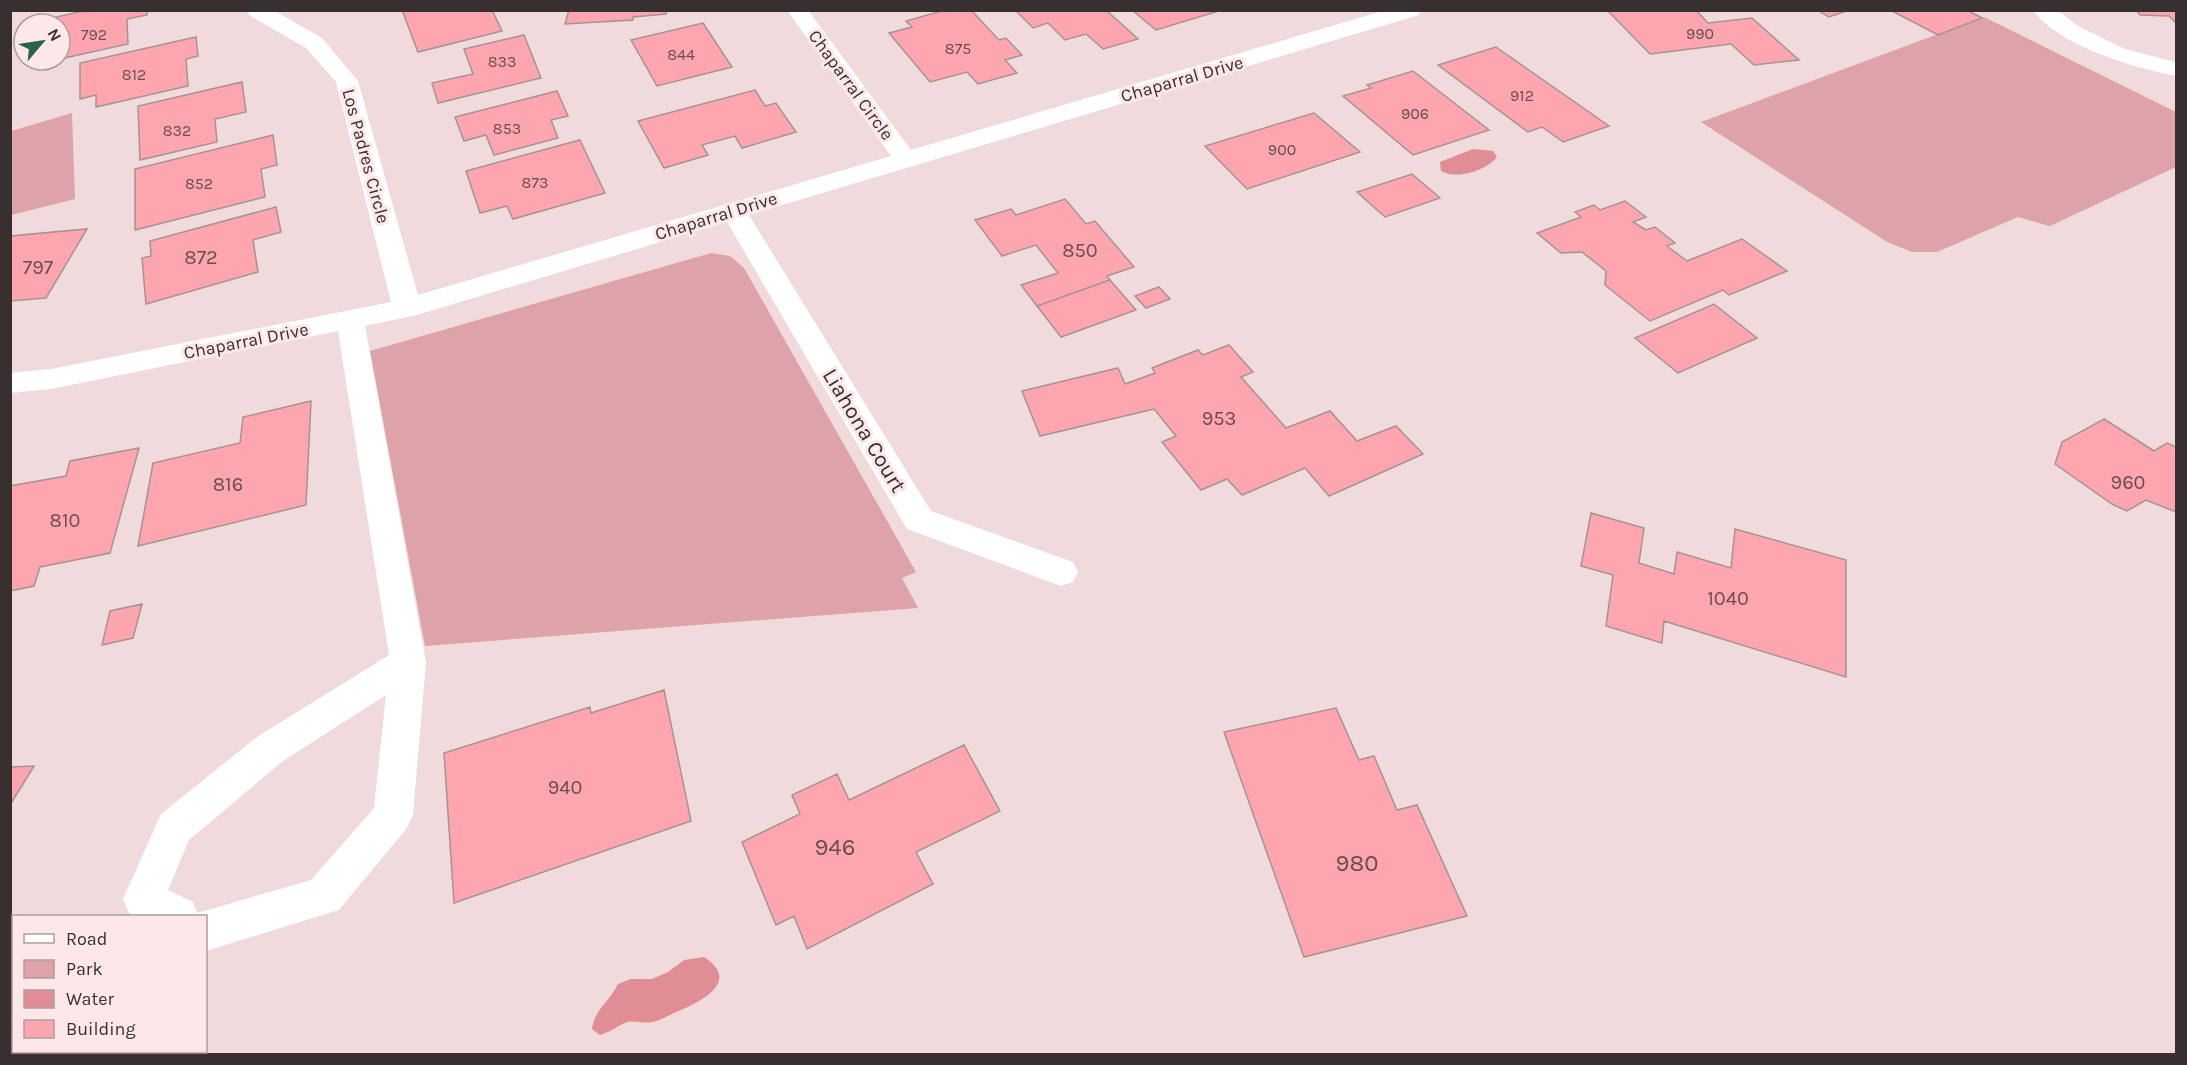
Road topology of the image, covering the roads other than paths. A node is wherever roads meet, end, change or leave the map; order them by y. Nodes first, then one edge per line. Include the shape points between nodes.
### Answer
1 (257, 10) edge
2 (797, 10) edge
3 (1411, 10) edge
4 (2043, 10) edge
5 (2176, 69) edge
6 (906, 160) junction
7 (734, 211) junction
8 (406, 308) junction
9 (350, 321) junction
10 (10, 383) edge
11 (1061, 572) dead end
12 (408, 662) junction
13 (176, 915) edge
14 (207, 930) edge

1 - 8 street, Los Padres Circle via 314,43 347,81
2 - 6 street, Chaparral Circle
3 - 6 street, Chaparral Drive
4 - 5 street via 2070,31 2117,54
6 - 7 street, Chaparral Drive
7 - 8 street, Chaparral Drive
7 - 11 street, Liahona Court via 919,520
8 - 9 street, Chaparral Drive
9 - 10 street, Chaparral Drive via 63,377
9 - 12 street
12 - 13 street via 270,749 176,827 144,899
12 - 14 street via 393,815 324,896

